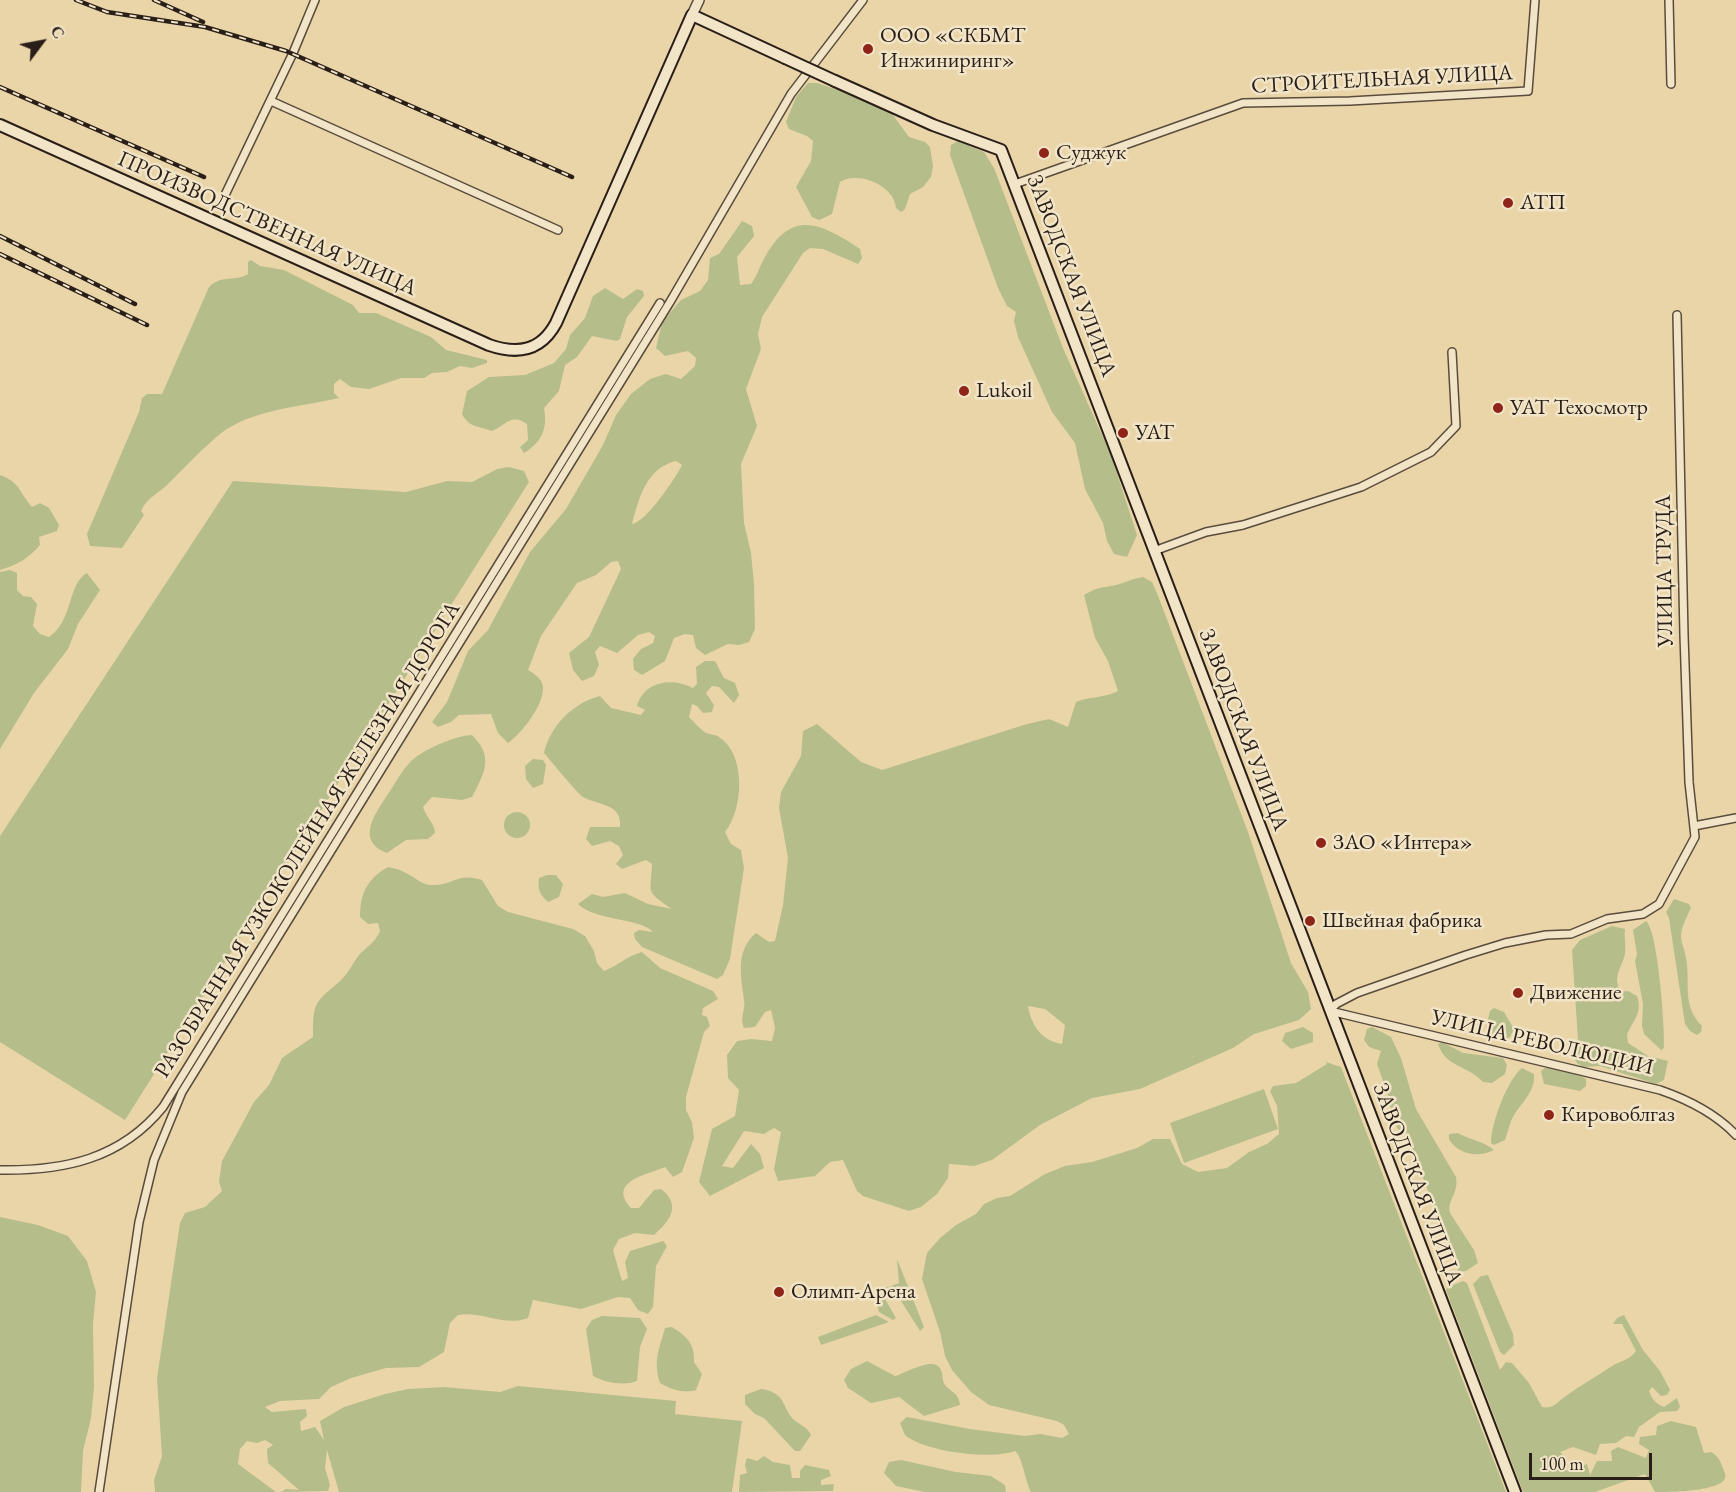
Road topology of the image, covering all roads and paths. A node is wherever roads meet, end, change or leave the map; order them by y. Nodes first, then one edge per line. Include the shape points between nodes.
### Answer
1 (315, 0) edge
2 (699, 0) edge
3 (863, 0) edge
4 (1534, 0) edge
5 (1669, 0) edge
6 (692, 15) junction
7 (1671, 84) dead end
8 (270, 100) junction
9 (0, 125) edge
10 (1015, 184) junction
11 (225, 195) dead end
12 (558, 230) dead end
13 (660, 303) dead end
14 (1677, 315) dead end
15 (1452, 352) dead end
16 (631, 363) junction
17 (579, 435) junction
18 (1154, 551) junction
19 (1736, 818) edge
20 (1694, 826) junction
21 (1330, 1011) junction
22 (1736, 1135) edge
23 (0, 1170) edge
24 (99, 1492) edge
25 (1515, 1492) edge

1 - 8 street
2 - 6 street
3 - 16 street via 791,94
4 - 10 street, СТРОИТЕЛЬНАЯ УЛИЦА via 1528,91 1244,103
5 - 7 street
6 - 9 main road, ПРОИЗВОДСТВЕННАЯ УЛИЦА via 556,323 544,340 519,351 489,345
6 - 10 main road, ЗАВОДСКАЯ УЛИЦА, bridge via 933,125 1001,150
8 - 11 street
8 - 12 street
10 - 18 main road, ЗАВОДСКАЯ УЛИЦА
13 - 17 street, РАЗОБРАННАЯ УЗКОКОЛЕЙНАЯ ЖЕЛЕЗНАЯ ДОРОГА
14 - 20 street, УЛИЦА ТРУДА via 1684,635
15 - 18 street via 1456,426 1431,452 1342,495 1206,532
16 - 17 street, РАЗОБРАННАЯ УЗКОКОЛЕЙНАЯ ЖЕЛЕЗНАЯ ДОРОГА
16 - 24 street via 175,1107 154,1160 139,1222
17 - 23 street, РАЗОБРАННАЯ УЗКОКОЛЕЙНАЯ ЖЕЛЕЗНАЯ ДОРОГА via 163,1107 140,1132 94,1160 50,1169
18 - 21 main road, ЗАВОДСКАЯ УЛИЦА
19 - 20 street
20 - 21 street via 1695,837 1659,904 1643,915 1607,919 1571,934 1505,943 1357,993
21 - 22 street, УЛИЦА РЕВОЛЮЦИИ via 1660,1090 1703,1108
21 - 25 main road, ЗАВОДСКАЯ УЛИЦА

